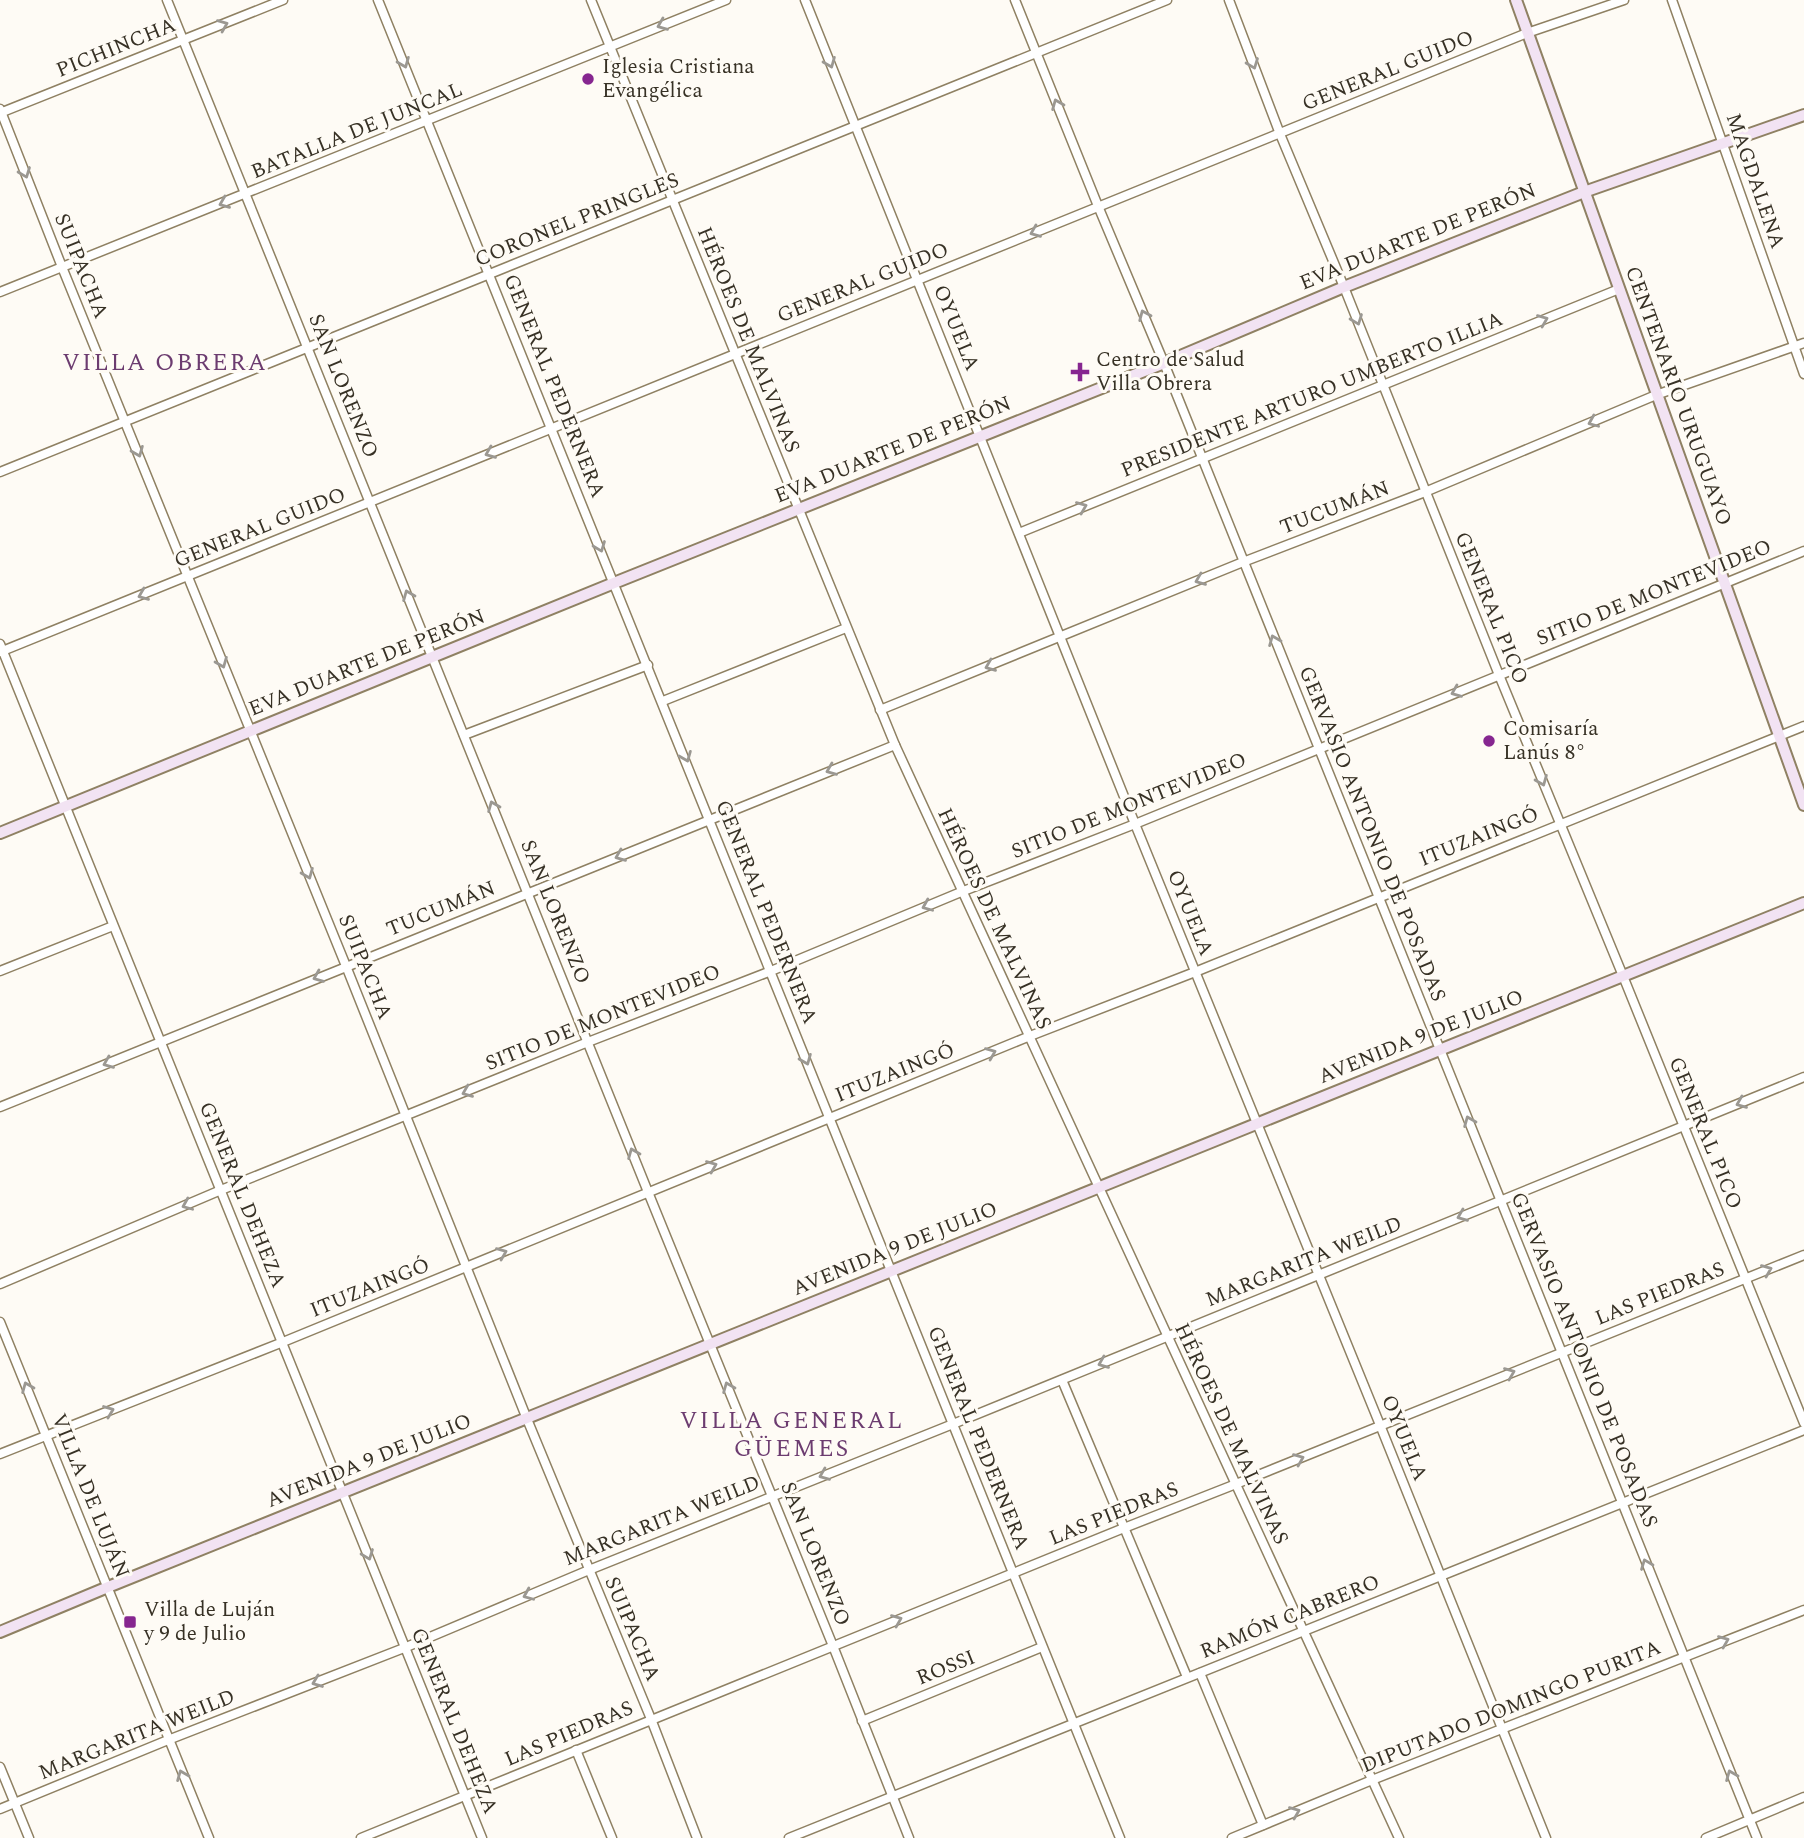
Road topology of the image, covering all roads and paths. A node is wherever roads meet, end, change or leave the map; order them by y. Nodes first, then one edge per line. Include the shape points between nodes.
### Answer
1 (167, 0) edge
2 (283, 0) edge
3 (379, 0) edge
4 (591, 0) edge
5 (726, 0) edge
6 (805, 0) edge
7 (1016, 0) edge
8 (1167, 0) edge
9 (1228, 0) edge
10 (1516, 0) edge
11 (1624, 0) edge
12 (1672, 0) edge
13 (1527, 33) junction
14 (183, 41) junction
15 (610, 47) junction
16 (1036, 53) junction
17 (0, 111) edge
18 (1804, 115) edge
19 (428, 121) junction
20 (855, 126) junction
21 (1280, 134) junction
22 (1724, 144) junction
23 (1584, 192) junction
24 (245, 194) junction
25 (673, 200) junction
26 (1098, 206) junction
27 (62, 267) junction
28 (490, 274) junction
29 (918, 280) junction
30 (1344, 287) junction
31 (1619, 289) junction
32 (0, 292) edge
33 (1804, 344) edge
34 (1794, 347) junction
35 (309, 348) junction
36 (735, 354) junction
37 (1164, 363) junction
38 (1804, 374) edge
39 (1382, 385) junction
40 (1656, 396) junction
41 (125, 420) junction
42 (553, 428) junction
43 (980, 436) junction
44 (1202, 459) junction
45 (0, 471) edge
46 (1425, 492) junction
47 (370, 501) junction
48 (798, 509) junction
49 (1019, 533) junction
50 (1804, 551) edge
51 (1243, 562) junction
52 (187, 577) junction
53 (614, 583) junction
54 (1724, 584) junction
55 (846, 628) junction
56 (1060, 637) junction
57 (1, 649) edge
58 (433, 657) junction
59 (648, 665) junction
60 (1499, 675) junction
61 (663, 701) junction
62 (880, 710) junction
63 (1804, 726) edge
64 (250, 732) junction
65 (464, 735) junction
66 (1779, 736) junction
67 (895, 745) junction
68 (1318, 748) junction
69 (66, 806) junction
70 (1804, 806) edge
71 (711, 819) junction
72 (1560, 823) junction
73 (1135, 824) junction
74 (0, 833) edge
75 (961, 892) junction
76 (528, 894) junction
77 (1379, 896) junction
78 (1804, 903) edge
79 (113, 926) junction
80 (346, 966) junction
81 (0, 971) edge
82 (771, 971) junction
83 (1195, 972) junction
84 (1623, 976) junction
85 (1030, 1037) junction
86 (160, 1041) junction
87 (588, 1042) junction
88 (1441, 1050) junction
89 (1804, 1077) edge
90 (0, 1107) edge
91 (406, 1117) junction
92 (829, 1119) junction
93 (1257, 1124) junction
94 (1683, 1126) junction
95 (1098, 1188) junction
96 (221, 1190) junction
97 (648, 1192) junction
98 (1500, 1200) junction
99 (1804, 1255) edge
100 (467, 1267) junction
101 (893, 1271) junction
102 (1318, 1275) junction
103 (1745, 1279) junction
104 (0, 1284) edge
105 (0, 1322) edge
106 (1167, 1337) junction
107 (284, 1342) junction
108 (710, 1343) junction
109 (1561, 1353) junction
110 (1062, 1380) junction
111 (527, 1419) junction
112 (1804, 1423) edge
113 (953, 1424) junction
114 (1380, 1425) junction
115 (1804, 1430) edge
116 (46, 1435) junction
117 (0, 1454) edge
118 (1236, 1484) junction
119 (344, 1491) junction
120 (772, 1495) junction
121 (1622, 1503) junction
122 (1124, 1528) junction
123 (589, 1570) junction
124 (1013, 1573) junction
125 (1440, 1576) junction
126 (108, 1587) junction
127 (1804, 1610) edge
128 (1304, 1631) junction
129 (0, 1632) edge
130 (834, 1646) junction
131 (1042, 1647) junction
132 (404, 1648) junction
133 (1683, 1658) junction
134 (1200, 1673) junction
135 (1187, 1677) junction
136 (651, 1719) junction
137 (862, 1721) junction
138 (1074, 1724) junction
139 (1501, 1729) junction
140 (168, 1740) junction
141 (576, 1750) junction
142 (0, 1767) edge
143 (1372, 1780) junction
144 (892, 1796) junction
145 (465, 1797) junction
146 (1804, 1797) edge
147 (15, 1803) junction
148 (0, 1809) edge
149 (1749, 1820) junction
150 (1263, 1825) junction
151 (29, 1838) edge
152 (209, 1838) edge
153 (361, 1838) edge
154 (482, 1838) edge
155 (612, 1838) edge
156 (697, 1838) edge
157 (789, 1838) edge
158 (909, 1838) edge
159 (1121, 1838) edge
160 (1233, 1838) edge
161 (1399, 1838) edge
162 (1546, 1838) edge
163 (1706, 1838) edge
164 (1757, 1838) edge

1 - 14 street, SAN LORENZO
14 -> 2 street, PICHINCHA
3 -> 19 street, GENERAL PEDERNERA
4 - 15 street, HÉROES DE MALVINAS
5 -> 15 street, BATALLA DE JUNCAL
6 -> 20 street, OYUELA
7 - 16 street, GERVASIO ANTONIO DE POSADAS
8 - 16 street, CORONEL PRINGLES
9 -> 21 street, GENERAL PICO
10 - 13 main road, CENTENARIO URUGUAYO
11 - 13 street, GENERAL GUIDO
12 - 22 street, MAGDALENA
13 - 21 street, GENERAL GUIDO
13 - 23 main road, CENTENARIO URUGUAYO
14 - 17 street, PICHINCHA
14 - 24 street, SAN LORENZO
15 - 19 street, BATALLA DE JUNCAL
15 - 25 street, HÉROES DE MALVINAS
16 - 20 street, CORONEL PRINGLES
26 -> 16 street, GERVASIO ANTONIO DE POSADAS
17 -> 27 street, SUIPACHA
18 - 22 main road, EVA DUARTE DE PERÓN
19 - 24 street, BATALLA DE JUNCAL
19 - 28 street, GENERAL PEDERNERA
20 - 25 street, CORONEL PRINGLES
20 - 29 street, OYUELA
21 - 26 street, GENERAL GUIDO
21 - 30 street, GENERAL PICO
22 - 23 main road, EVA DUARTE DE PERÓN
22 - 34 street, MAGDALENA
23 - 30 main road, EVA DUARTE DE PERÓN
23 - 31 main road, CENTENARIO URUGUAYO
24 -> 27 street, BATALLA DE JUNCAL
24 - 35 street, SAN LORENZO
25 - 28 street, CORONEL PRINGLES
25 - 36 street, HÉROES DE MALVINAS
26 -> 29 street, GENERAL GUIDO
37 -> 26 street, GERVASIO ANTONIO DE POSADAS
27 - 32 street, BATALLA DE JUNCAL
27 - 41 street, SUIPACHA
28 - 35 street, CORONEL PRINGLES
28 - 42 street, GENERAL PEDERNERA
29 - 36 street, GENERAL GUIDO
29 - 43 street, OYUELA
30 - 37 main road, EVA DUARTE DE PERÓN
30 -> 39 street, GENERAL PICO
39 -> 31 street, PRESIDENTE ARTURO UMBERTO ILLIA
31 - 40 main road, CENTENARIO URUGUAYO
33 - 34 street, TUCUMÁN
34 - 38 street, MAGDALENA
34 - 40 street, TUCUMÁN
35 - 41 street, CORONEL PRINGLES
35 - 47 street, SAN LORENZO
36 - 42 street, GENERAL GUIDO
36 - 48 street, HÉROES DE MALVINAS
37 - 43 main road, EVA DUARTE DE PERÓN
37 - 44 street, GERVASIO ANTONIO DE POSADAS
39 - 44 street, PRESIDENTE ARTURO UMBERTO ILLIA
39 - 46 street, GENERAL PICO
40 -> 46 street, TUCUMÁN
40 - 54 main road, CENTENARIO URUGUAYO
41 - 45 street, CORONEL PRINGLES
41 -> 52 street, SUIPACHA
42 -> 47 street, GENERAL GUIDO
42 -> 53 street, GENERAL PEDERNERA
43 - 48 main road, EVA DUARTE DE PERÓN
43 - 49 street, OYUELA
49 -> 44 street, PRESIDENTE ARTURO UMBERTO ILLIA
44 - 51 street, GERVASIO ANTONIO DE POSADAS
46 - 51 street, TUCUMÁN
46 - 60 street, GENERAL PICO
47 - 52 street, GENERAL GUIDO
58 -> 47 street, SAN LORENZO
48 - 53 main road, EVA DUARTE DE PERÓN
48 - 55 street, HÉROES DE MALVINAS
49 - 56 street, OYUELA
50 - 54 street, SITIO DE MONTEVIDEO
51 -> 56 street, TUCUMÁN
68 -> 51 street, GERVASIO ANTONIO DE POSADAS
52 -> 57 street, GENERAL GUIDO
52 -> 64 street, SUIPACHA
53 - 58 main road, EVA DUARTE DE PERÓN
53 - 59 street, GENERAL PEDERNERA
54 - 60 street, SITIO DE MONTEVIDEO
54 - 66 main road, CENTENARIO URUGUAYO
55 - 61 street
55 - 62 street, HÉROES DE MALVINAS
56 -> 62 street, TUCUMÁN
56 - 73 street, OYUELA
57 - 69 street, GENERAL DEHEZA
58 - 64 main road, EVA DUARTE DE PERÓN
58 - 65 street, SAN LORENZO
59 - 61 street, GENERAL PEDERNERA
59 - 65 street
60 -> 68 street, SITIO DE MONTEVIDEO
60 -> 72 street, GENERAL PICO
61 -> 71 street, GENERAL PEDERNERA
62 - 67 street, HÉROES DE MALVINAS
63 - 66 street, ITUZAINGÓ
64 - 69 main road, EVA DUARTE DE PERÓN
64 -> 80 street, SUIPACHA
76 -> 65 street, SAN LORENZO
66 - 70 main road, CENTENARIO URUGUAYO
66 - 72 street, ITUZAINGÓ
67 -> 71 street, TUCUMÁN
67 - 75 street, HÉROES DE MALVINAS
68 - 73 street, SITIO DE MONTEVIDEO
68 - 77 street, GERVASIO ANTONIO DE POSADAS
69 - 74 main road, EVA DUARTE DE PERÓN
69 - 79 street, GENERAL DEHEZA
71 -> 76 street, TUCUMÁN
71 - 82 street, GENERAL PEDERNERA
72 - 77 street, ITUZAINGÓ
72 - 84 street, GENERAL PICO
73 - 75 street, SITIO DE MONTEVIDEO
73 - 83 street, OYUELA
75 -> 82 street, SITIO DE MONTEVIDEO
75 - 85 street, HÉROES DE MALVINAS
76 - 80 street, TUCUMÁN
76 - 87 street, SAN LORENZO
77 - 83 street, ITUZAINGÓ
77 - 88 street, GERVASIO ANTONIO DE POSADAS
78 - 84 main road, AVENIDA 9 DE JULIO
79 - 81 street
79 - 86 street, GENERAL DEHEZA
80 -> 86 street, TUCUMÁN
80 - 91 street, SUIPACHA
82 - 87 street, SITIO DE MONTEVIDEO
82 -> 92 street, GENERAL PEDERNERA
83 - 85 street, ITUZAINGÓ
83 - 93 street, OYUELA
84 - 88 main road, AVENIDA 9 DE JULIO
84 - 94 street, GENERAL PICO
92 -> 85 street, ITUZAINGÓ
85 - 95 street, HÉROES DE MALVINAS
86 -> 90 street, TUCUMÁN
86 - 96 street, GENERAL DEHEZA
87 -> 91 street, SITIO DE MONTEVIDEO
97 -> 87 street, SAN LORENZO
88 - 93 main road, AVENIDA 9 DE JULIO
98 -> 88 street, GERVASIO ANTONIO DE POSADAS
89 -> 94 street, MARGARITA WEILD
91 - 96 street, SITIO DE MONTEVIDEO
91 - 100 street, SUIPACHA
97 -> 92 street, ITUZAINGÓ
92 - 101 street, GENERAL PEDERNERA
93 - 95 main road, AVENIDA 9 DE JULIO
93 - 102 street, OYUELA
94 - 98 street, MARGARITA WEILD
94 - 103 street, GENERAL PICO
95 - 101 main road, AVENIDA 9 DE JULIO
95 - 106 street, HÉROES DE MALVINAS
96 -> 104 street, SITIO DE MONTEVIDEO
96 - 107 street, GENERAL DEHEZA
100 -> 97 street, ITUZAINGÓ
97 - 108 street, SAN LORENZO
98 -> 102 street, MARGARITA WEILD
98 - 109 street, GERVASIO ANTONIO DE POSADAS
103 -> 99 street, LAS PIEDRAS
100 - 107 street, ITUZAINGÓ
100 - 111 street, SUIPACHA
101 - 108 main road, AVENIDA 9 DE JULIO
101 - 113 street, GENERAL PEDERNERA
102 - 106 street, MARGARITA WEILD
102 - 114 street, OYUELA
103 - 109 street, LAS PIEDRAS
103 - 112 street, GENERAL PICO
116 -> 105 street, VILLA DE LUJÁN
106 -> 110 street, MARGARITA WEILD
106 - 118 street, HÉROES DE MALVINAS
116 -> 107 street, ITUZAINGÓ
107 - 119 street, GENERAL DEHEZA
108 - 111 main road, AVENIDA 9 DE JULIO
120 -> 108 street, SAN LORENZO
114 -> 109 street, LAS PIEDRAS
109 - 121 street, GERVASIO ANTONIO DE POSADAS
110 - 113 street, MARGARITA WEILD
110 - 122 street
111 - 119 main road, AVENIDA 9 DE JULIO
111 - 123 street, SUIPACHA
113 -> 120 street, MARGARITA WEILD
113 - 124 street, GENERAL PEDERNERA
118 -> 114 street, LAS PIEDRAS
114 - 125 street, OYUELA
115 - 121 street, RAMÓN CABRERO
116 - 117 street, ITUZAINGÓ
116 - 126 street, VILLA DE LUJÁN
118 - 122 street, LAS PIEDRAS
118 - 128 street, HÉROES DE MALVINAS
119 - 126 main road, AVENIDA 9 DE JULIO
119 -> 132 street, GENERAL DEHEZA
120 - 123 street, MARGARITA WEILD
120 - 130 street, SAN LORENZO
121 - 125 street, RAMÓN CABRERO
133 -> 121 street, GERVASIO ANTONIO DE POSADAS
122 - 124 street, LAS PIEDRAS
122 - 135 street
123 -> 132 street, MARGARITA WEILD
123 - 136 street, SUIPACHA
130 -> 124 street, LAS PIEDRAS
124 - 131 street, GENERAL PEDERNERA
125 - 128 street, RAMÓN CABRERO
125 - 139 street, OYUELA
126 - 129 main road, AVENIDA 9 DE JULIO
126 - 140 street, VILLA DE LUJÁN
133 -> 127 street, DIPUTADO DOMINGO PURITA
128 - 134 street, RAMÓN CABRERO
128 - 143 street, HÉROES DE MALVINAS
130 - 136 street, LAS PIEDRAS
130 - 137 street, SAN LORENZO
131 - 137 street, ROSSI
131 - 138 street, GENERAL PEDERNERA
132 -> 140 street, MARGARITA WEILD
132 - 145 street, GENERAL DEHEZA
133 - 139 street, DIPUTADO DOMINGO PURITA
149 -> 133 street, GERVASIO ANTONIO DE POSADAS
134 - 135 street, RAMÓN CABRERO
134 - 150 street
135 - 138 street, RAMÓN CABRERO
136 - 141 street, LAS PIEDRAS
136 - 156 street, SUIPACHA
137 - 144 street, SAN LORENZO
138 - 144 street, RAMÓN CABRERO
138 - 159 street, GENERAL PEDERNERA
139 - 143 street, DIPUTADO DOMINGO PURITA
139 - 162 street, OYUELA
140 - 147 street, MARGARITA WEILD
152 -> 140 street, VILLA DE LUJÁN
141 - 145 street, LAS PIEDRAS
141 - 155 street
142 - 147 street
150 -> 143 street, DIPUTADO DOMINGO PURITA
143 - 161 street, HÉROES DE MALVINAS
144 - 157 street, RAMÓN CABRERO
144 - 158 street, SAN LORENZO
145 - 153 street, LAS PIEDRAS
145 - 154 street, GENERAL DEHEZA
146 - 149 street
147 - 148 street, MARGARITA WEILD
147 - 151 street
149 - 163 street
149 - 164 street, GERVASIO ANTONIO DE POSADAS
150 - 160 street, DIPUTADO DOMINGO PURITA

